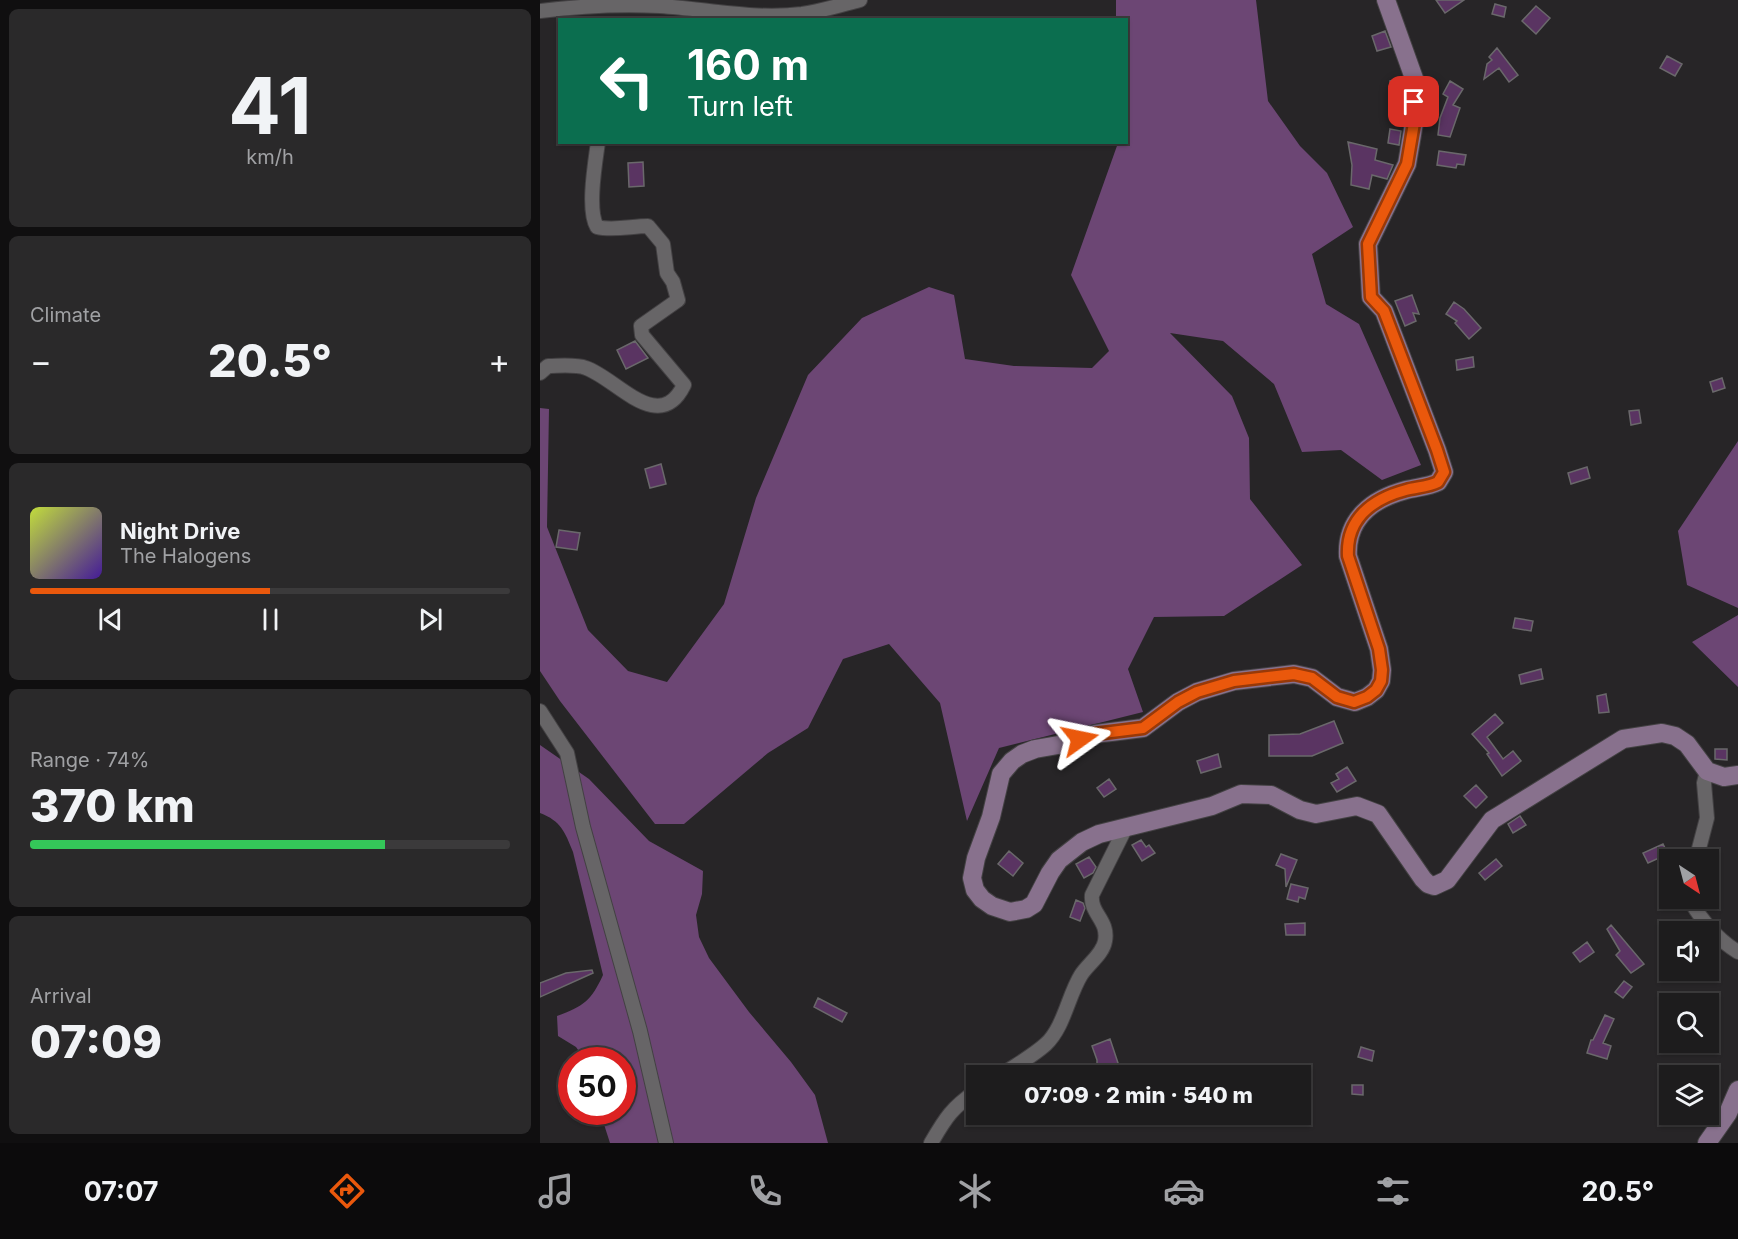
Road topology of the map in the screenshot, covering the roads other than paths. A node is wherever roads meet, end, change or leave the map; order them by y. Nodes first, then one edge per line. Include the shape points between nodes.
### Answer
1 (860, 0) edge
2 (1386, 0) edge
3 (601, 5) junction
4 (540, 11) edge
5 (598, 18) edge
6 (598, 144) edge
7 (540, 373) edge
8 (540, 711) edge
9 (1707, 771) junction
10 (1738, 775) edge
11 (1126, 827) junction
12 (1699, 849) edge
13 (1696, 909) edge
14 (1738, 952) edge
15 (1016, 1065) edge
16 (1738, 1090) edge
17 (966, 1098) edge
18 (666, 1143) edge
19 (931, 1143) edge
20 (1707, 1143) edge

1 - 3 street via 802,14 774,15
2 - 11 main road via 1414,81 1414,123 1407,164 1368,244 1371,297 1384,311 1444,472 1438,482 1383,498 1364,511 1347,542 1348,556 1379,649 1381,681 1367,697 1354,702 1337,697 1312,678 1294,674 1234,681 1197,692 1143,728 1095,734 1022,754 1001,774 991,817 975,858 975,890 992,906 1010,912 1026,909 1034,904 1059,860 1082,842
3 - 4 street
3 - 5 street
6 - 7 street via 593,221 605,229 648,226 663,244 667,273 678,300 641,326 642,335 684,385 678,397 654,406 585,367 548,366
8 - 18 street via 567,753
9 - 10 main road via 1724,777
9 - 11 main road via 1687,744 1675,736 1623,739 1492,820 1448,880 1434,886 1423,879 1378,814 1357,806 1316,814 1271,795 1241,794 1212,806
9 - 12 street via 1707,819
11 - 15 street via 1092,895 1091,904 1106,927 1102,949 1081,975 1046,1044
13 - 14 street via 1704,922
16 - 20 main road
17 - 19 street via 947,1115

